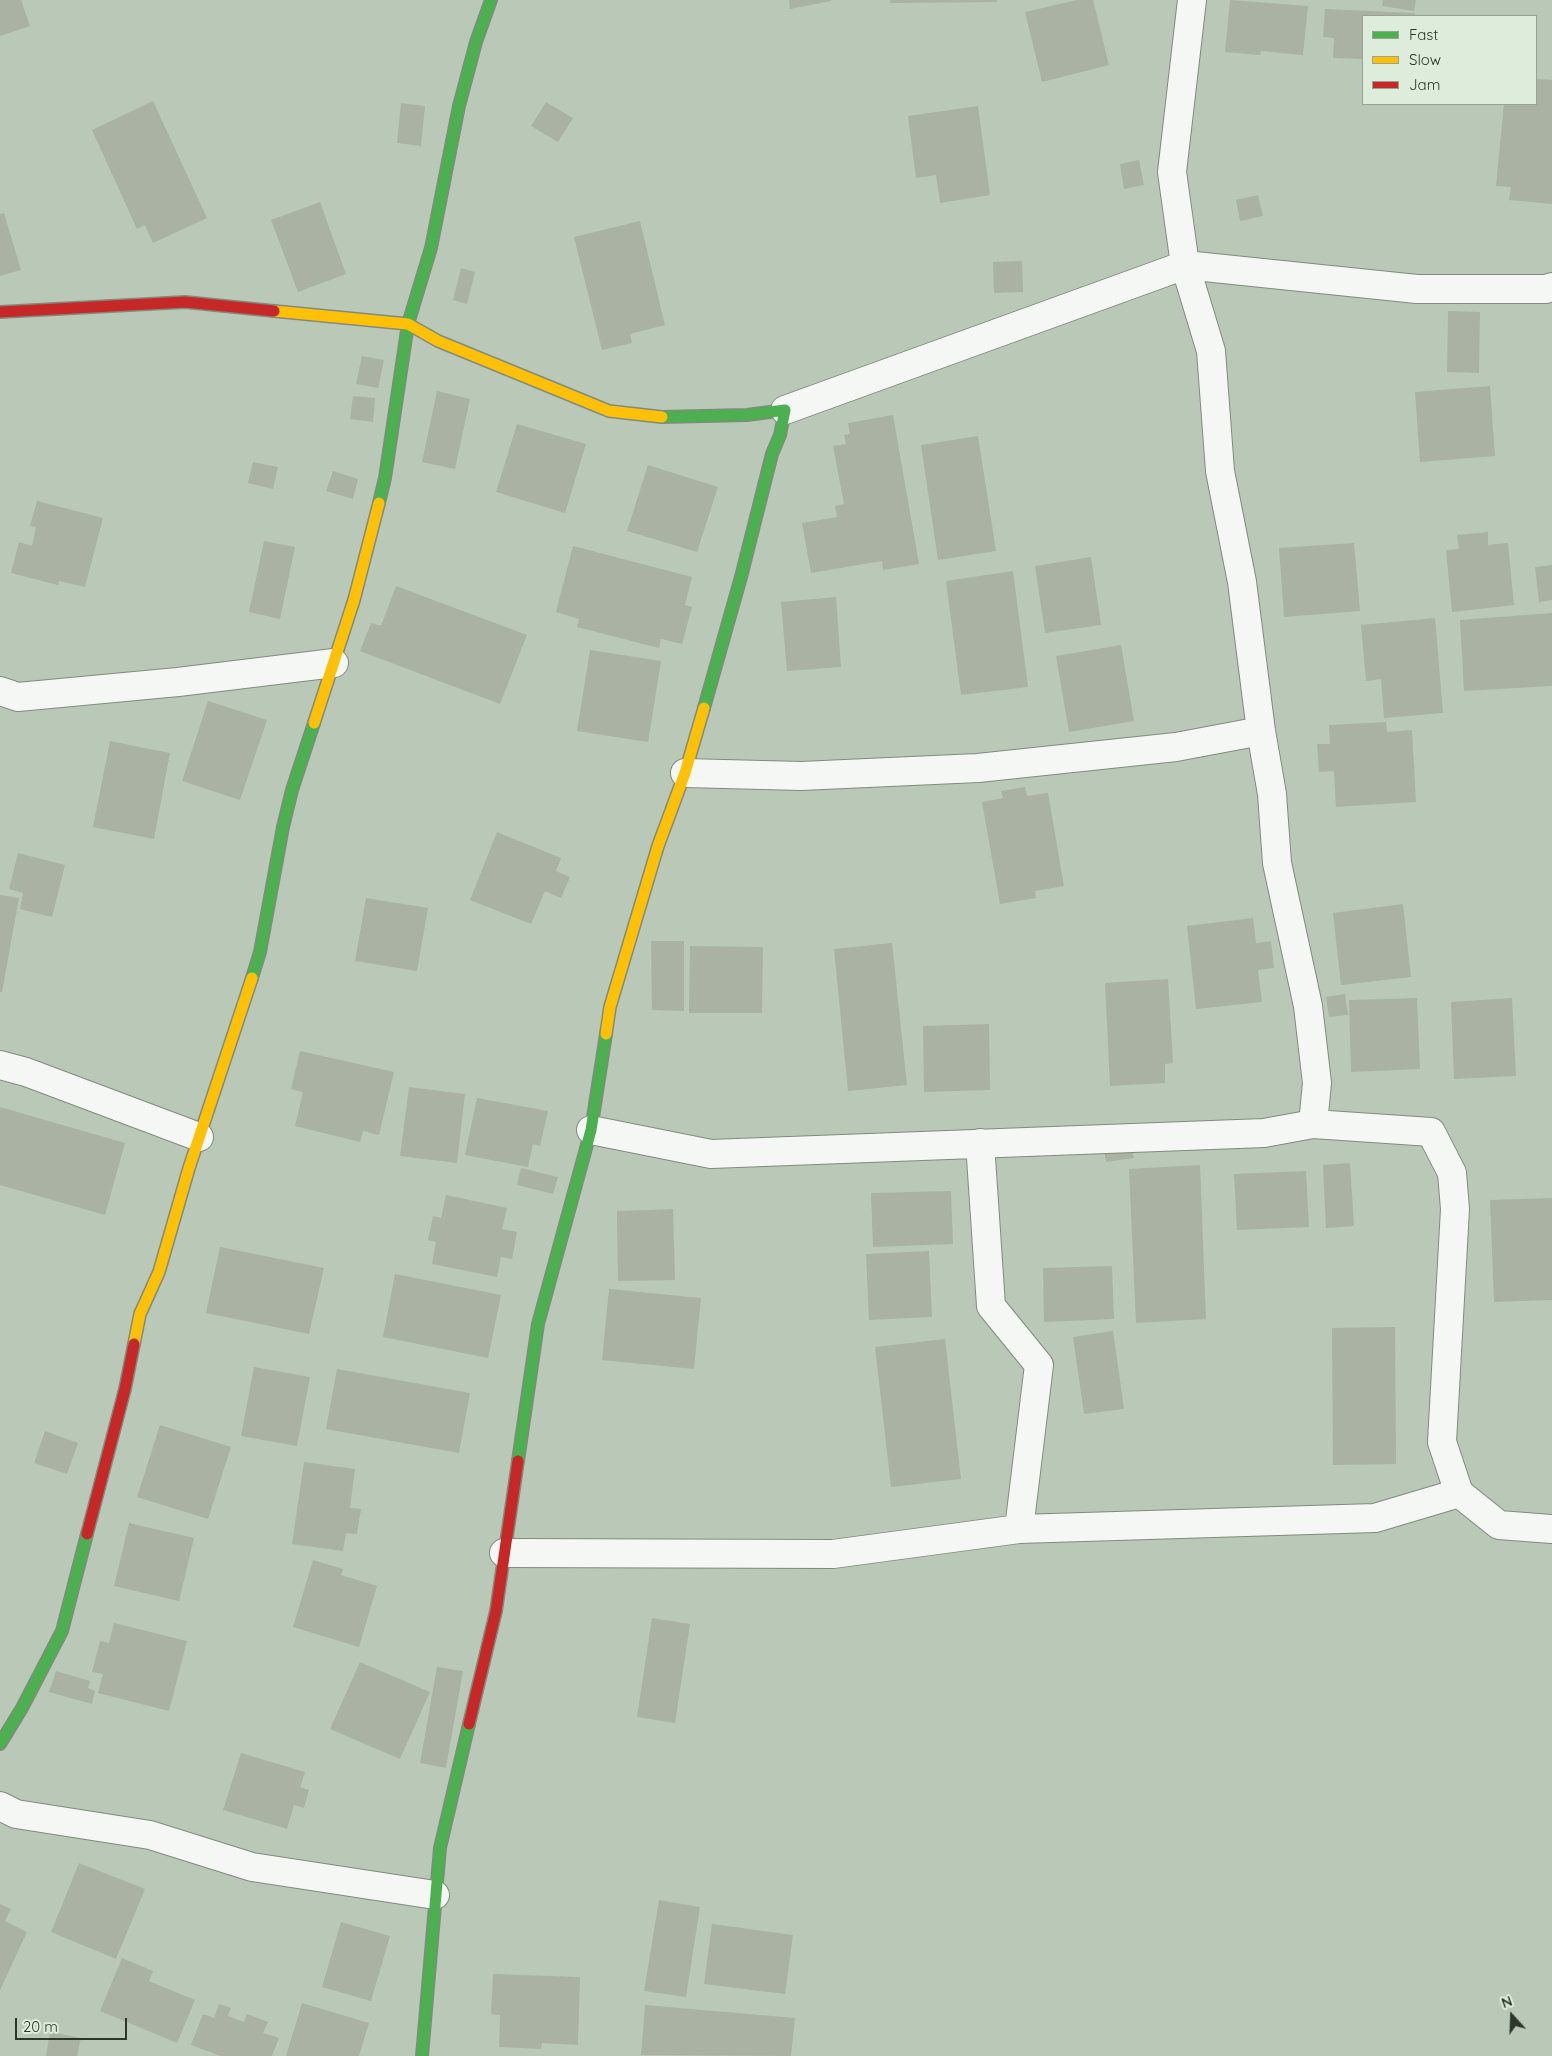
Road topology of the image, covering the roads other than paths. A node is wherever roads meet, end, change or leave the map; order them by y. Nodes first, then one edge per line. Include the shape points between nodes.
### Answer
1 (490, 0) edge
2 (1192, 0) edge
3 (1185, 265) junction
4 (1550, 290) edge
5 (0, 312) edge
6 (408, 324) junction
7 (785, 410) junction
8 (334, 663) junction
9 (0, 690) edge
10 (1261, 731) junction
11 (685, 773) junction
12 (0, 1065) edge
13 (1313, 1124) junction
14 (591, 1130) junction
15 (199, 1137) junction
16 (980, 1143) junction
17 (1459, 1493) junction
18 (1018, 1529) junction
19 (1552, 1529) edge
20 (504, 1553) junction
21 (0, 1744) edge
22 (0, 1806) edge
23 (435, 1895) junction
24 (422, 2056) edge

1 - 6 street via 464,88 431,248
2 - 3 street via 1172,172
3 - 4 street via 1417,289
3 - 7 street
3 - 10 street via 1211,351 1220,471 1242,582
5 - 6 street via 185,302
6 - 7 street via 438,341 609,411 658,417 747,416
6 - 8 street via 385,478 354,600
7 - 11 street
8 - 9 street via 28,696
8 - 15 street via 292,790 260,952
10 - 11 street via 1176,747 978,768 801,776
10 - 13 street via 1272,794 1277,863 1308,1006 1316,1083
11 - 14 street via 658,846 610,1007
12 - 15 street
13 - 16 street via 1264,1133
13 - 17 street via 1431,1132 1452,1173 1455,1209 1442,1442
14 - 16 street via 711,1154
14 - 20 street via 538,1324
15 - 21 street via 159,1272 140,1314 125,1388 62,1631
16 - 18 street via 991,1306 1039,1365
17 - 18 street via 1375,1518
17 - 19 street via 1499,1525
18 - 20 street via 833,1554
20 - 23 street via 496,1611 440,1848
22 - 23 street via 16,1814 150,1836 252,1868
23 - 24 street

